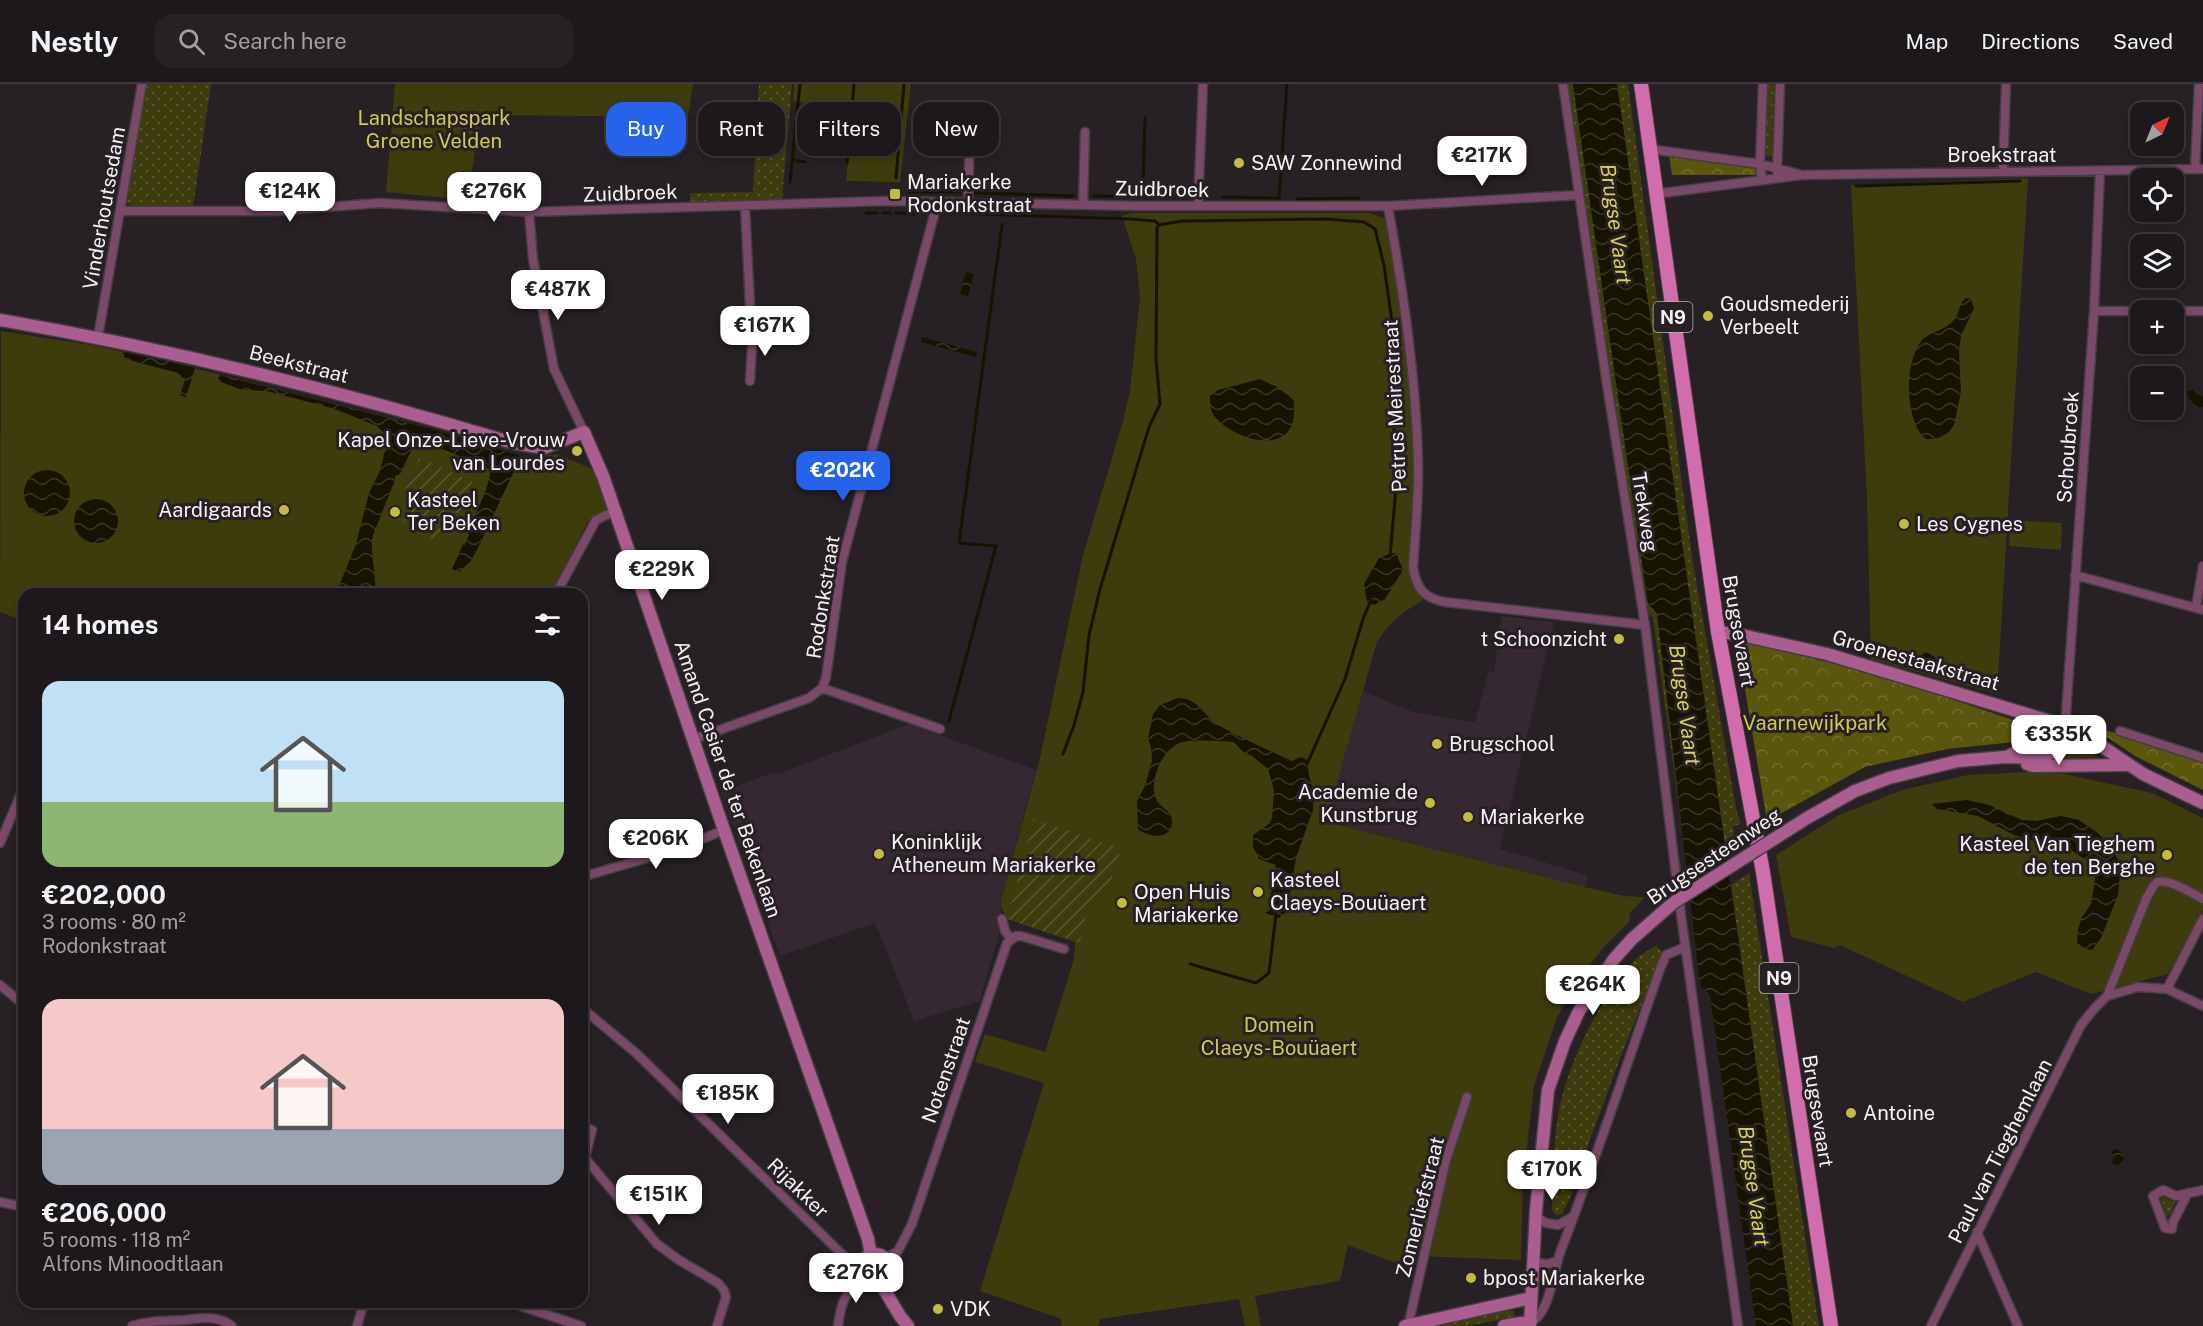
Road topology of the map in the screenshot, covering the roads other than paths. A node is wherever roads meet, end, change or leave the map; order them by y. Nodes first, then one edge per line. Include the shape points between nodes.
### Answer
1 (142, 84) edge
2 (1203, 84) edge
3 (1563, 84) edge
4 (1641, 84) edge
5 (1763, 84) edge
6 (1780, 84) edge
7 (2006, 84) edge
8 (2199, 84) edge
9 (1085, 132) dead end
10 (1649, 149) junction
11 (969, 156) edge
12 (1760, 164) junction
13 (1777, 168) junction
14 (2199, 169) edge
15 (2003, 171) junction
16 (2100, 171) junction
17 (1802, 175) junction
18 (1777, 178) junction
19 (1762, 180) junction
20 (1655, 194) junction
21 (1578, 195) junction
22 (968, 202) junction
23 (937, 204) junction
24 (1083, 204) junction
25 (745, 206) junction
26 (1198, 206) junction
27 (1388, 206) junction
28 (120, 211) junction
29 (529, 212) junction
30 (2094, 311) junction
31 (2130, 311) edge
32 (2184, 311) edge
33 (2203, 311) edge
34 (0, 320) edge
35 (98, 337) junction
36 (750, 381) dead end
37 (584, 432) junction
38 (615, 511) junction
39 (2203, 566) edge
40 (2075, 575) junction
41 (559, 588) edge
42 (2200, 608) edge
43 (1645, 625) junction
44 (1718, 632) junction
45 (822, 688) junction
46 (2063, 725) junction
47 (940, 729) dead end
48 (2120, 731) dead end
49 (694, 740) junction
50 (2006, 757) junction
51 (2203, 758) edge
52 (2127, 765) junction
53 (18, 801) edge
54 (2203, 803) edge
55 (724, 831) junction
56 (0, 843) edge
57 (588, 875) edge
58 (2203, 899) edge
59 (1002, 919) dead end
60 (2203, 919) edge
61 (1011, 939) junction
62 (1685, 947) junction
63 (1064, 949) dead end
64 (0, 985) edge
65 (2167, 989) junction
66 (2107, 996) junction
67 (18, 1000) edge
68 (2203, 1006) edge
69 (588, 1013) edge
70 (1467, 1097) dead end
71 (588, 1128) edge
72 (588, 1142) edge
73 (588, 1162) edge
74 (2203, 1190) edge
75 (2188, 1194) junction
76 (0, 1202) edge
77 (18, 1206) edge
78 (1575, 1215) junction
79 (1536, 1217) junction
80 (1977, 1232) junction
81 (872, 1255) junction
82 (884, 1258) junction
83 (1557, 1261) junction
84 (1534, 1263) junction
85 (862, 1271) junction
86 (879, 1281) junction
87 (1531, 1298) junction
88 (362, 1308) edge
89 (522, 1308) edge
90 (554, 1322) edge
91 (185, 1323) edge
92 (1530, 1323) edge
93 (132, 1326) edge
94 (232, 1326) edge
95 (357, 1326) edge
96 (581, 1326) edge
97 (717, 1326) edge
98 (837, 1326) edge
99 (908, 1326) edge
100 (1407, 1326) edge
101 (1504, 1326) edge
102 (1738, 1326) edge
103 (1831, 1326) edge
104 (1931, 1326) edge
105 (2018, 1326) edge

1 - 28 street, Vinderhoutsedam
2 - 26 street
3 - 21 street, Trekweg
4 - 10 main road, Brugsevaart / N9
5 - 12 street
6 - 13 street
7 - 15 street
8 - 14 street
9 - 24 street
10 - 12 street, Broekstraat
10 - 20 main road, Brugsevaart / N9
11 - 22 street
12 - 13 street, Broekstraat
12 - 19 street
13 - 17 street, Broekstraat
13 - 18 street
14 - 16 street, Broekstraat
15 - 16 street, Broekstraat
15 - 17 street, Broekstraat
16 - 30 street, Schoubroek
17 - 18 street, Broekstraat
18 - 19 street, Broekstraat
19 - 20 street, Broekstraat
20 - 44 main road, Brugsevaart / N9
21 - 27 street, Zuidbroek
21 - 43 street, Trekweg
22 - 23 street, Zuidbroek
22 - 24 street, Zuidbroek
23 - 25 street, Zuidbroek via 885,201
23 - 45 street, Rodonkstraat via 843,556
24 - 26 street, Zuidbroek
25 - 29 street, Zuidbroek
25 - 36 street
26 - 27 street, Zuidbroek
27 - 43 street, Petrus Meirestraat via 1406,315 1413,393 1418,463 1413,568 1422,594 1444,602
28 - 29 street, Zuidbroek via 275,211 380,203
28 - 35 street, Vinderhoutsedam
29 - 37 street, Amand Casier de ter Bekenlaan via 533,259 554,369
30 - 31 street
30 - 40 street, Schoubroek
32 - 33 street
34 - 35 street, Beekstraat
35 - 37 street, Beekstraat via 315,387 513,443 544,448
37 - 38 street, Amand Casier de ter Bekenlaan
38 - 41 street via 596,520
38 - 49 street, Amand Casier de ter Bekenlaan
39 - 42 street
40 - 42 street
40 - 46 street, Schoubroek
43 - 62 street, Trekweg
44 - 46 street, Groenestaakstraat via 1827,654
44 - 103 main road, Brugsevaart / N9 via 1763,872
45 - 47 street
45 - 49 street, Rodonkstraat via 809,698
46 - 50 street via 2045,727
46 - 50 street, Brugsesteenweg via 2067,737 2051,753 2037,758
46 - 52 street, Groenestaakstraat
48 - 51 street
49 - 55 street, Amand Casier de ter Bekenlaan
50 - 52 street, Groenestaakstraat via 2033,766
50 - 79 street, Brugsesteenweg, bridge via 1958,761 1855,791 1673,903 1632,939 1597,982 1571,1025 1558,1059 1547,1097
52 - 54 street, Groenestaakstraat
53 - 56 street
55 - 57 street
55 - 81 street, Amand Casier de ter Bekenlaan
58 - 66 street, Paul van Tieghemlaan via 2173,884 2155,884
59 - 61 street
60 - 65 street
61 - 63 street via 1021,936
61 - 82 street, Notenstraat via 1004,950 912,1224 898,1251
62 - 78 street via 1666,955 1660,969
62 - 102 street, Trekweg
64 - 67 street
65 - 66 street via 2139,987
65 - 68 street
66 - 80 street, Paul van Tieghemlaan via 2081,1026
69 - 85 street, Rijakker via 637,1054
70 - 100 street, Zomerliefstraat via 1446,1160
71 - 72 street via 592,1130
73 - 97 street via 657,1244 724,1290 726,1297
74 - 75 street
75 - 75 street via 2176,1196 2163,1190 2153,1196 2165,1228 2172,1229
76 - 77 street
78 - 79 street via 1558,1225
78 - 83 street
79 - 84 street, Brugsesteenweg
80 - 104 street, Paul van Tieghemlaan
80 - 105 street
81 - 82 street
81 - 85 street via 865,1258
82 - 86 street via 887,1276
83 - 84 street
83 - 92 street via 1544,1311
84 - 87 street, Brugsesteenweg
85 - 86 street via 871,1282
85 - 98 street via 840,1307
86 - 99 street
87 - 92 street, Brugsesteenweg
87 - 100 street
88 - 95 street
89 - 90 street
90 - 96 street
91 - 93 street via 166,1319
91 - 94 street via 204,1317
92 - 101 street

